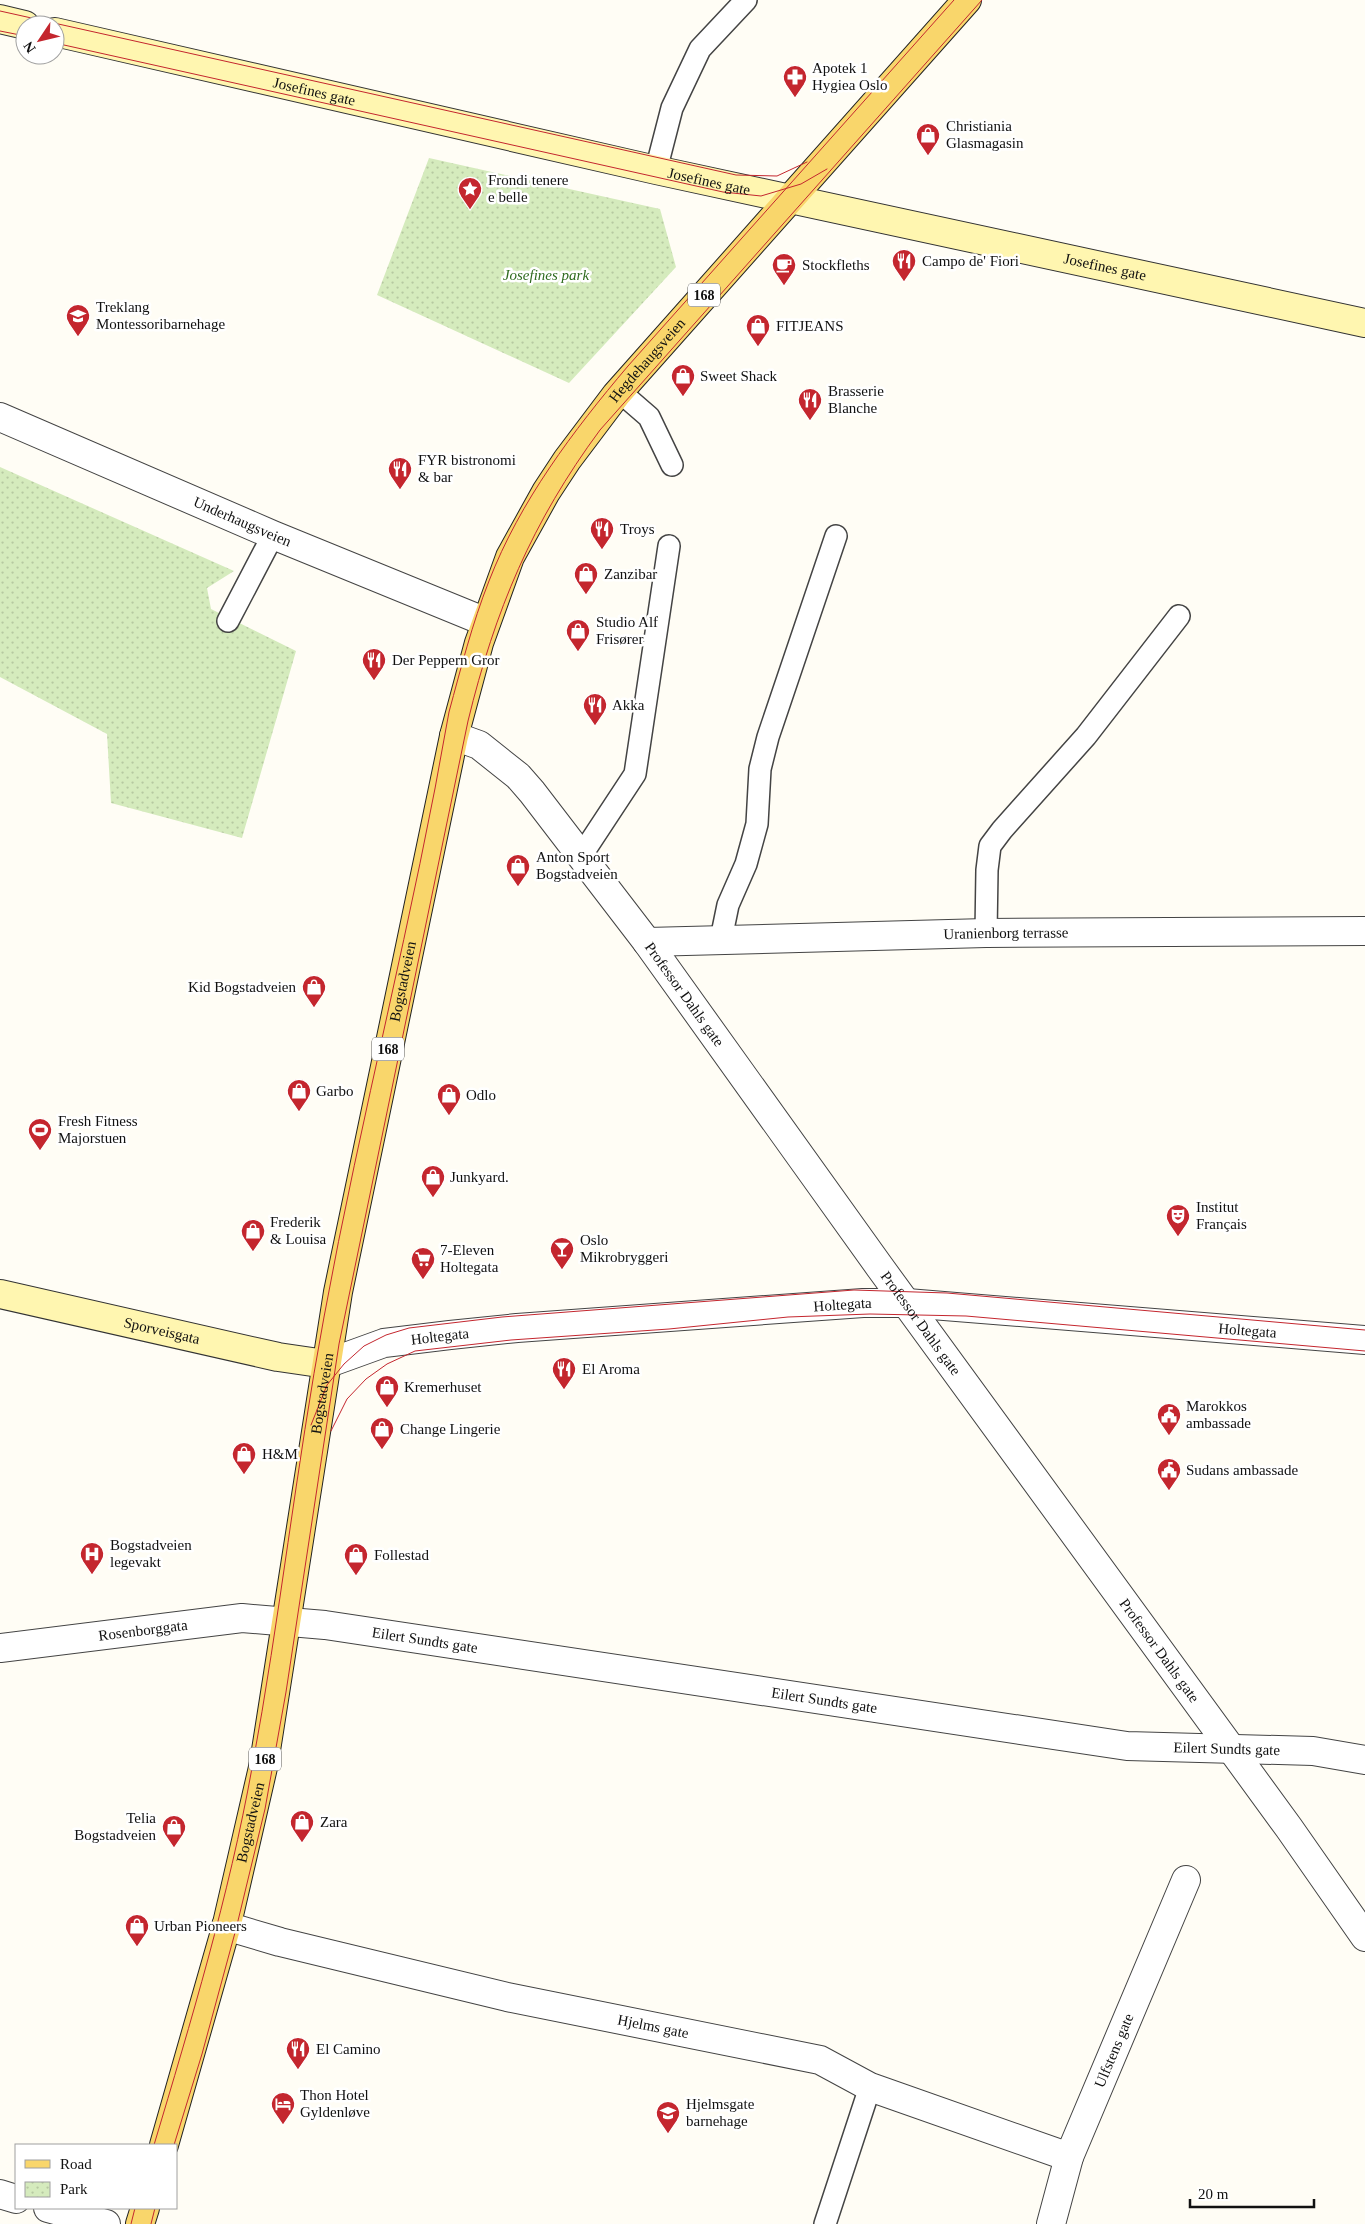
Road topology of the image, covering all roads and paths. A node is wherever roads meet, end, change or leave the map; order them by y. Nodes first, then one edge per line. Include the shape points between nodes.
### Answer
1 (746, 0) edge
2 (967, 0) edge
3 (0, 19) edge
4 (15, 23) edge
5 (65, 34) edge
6 (656, 170) junction
7 (790, 199) junction
8 (1365, 323) edge
9 (619, 392) junction
10 (0, 417) edge
11 (672, 465) dead end
12 (273, 535) junction
13 (836, 536) dead end
14 (669, 546) dead end
15 (1179, 616) dead end
16 (228, 621) dead end
17 (483, 632) junction
18 (454, 736) junction
19 (581, 856) junction
20 (1365, 931) edge
21 (986, 933) junction
22 (721, 939) junction
23 (647, 942) junction
24 (0, 1294) edge
25 (907, 1303) junction
26 (1365, 1340) edge
27 (326, 1364) junction
28 (286, 1620) junction
29 (0, 1648) edge
30 (1231, 1750) junction
31 (1365, 1760) edge
32 (1186, 1880) dead end
33 (226, 1926) junction
34 (1365, 1937) edge
35 (870, 2087) junction
36 (164, 2144) edge
37 (1069, 2157) junction
38 (0, 2194) edge
39 (15, 2199) edge
40 (52, 2209) edge
41 (146, 2209) edge
42 (106, 2224) edge
43 (140, 2224) edge
44 (825, 2224) edge
45 (1051, 2224) edge

1 - 6 lane via 700,48 672,108
2 - 7 main road, Hegdehaugsveien / 168
3 - 4 street
5 - 6 street, Josefines gate
6 - 7 street, Josefines gate
7 - 8 street, Josefines gate
7 - 9 main road, Hegdehaugsveien / 168
9 - 11 lane via 649,417
9 - 17 main road, Hegdehaugsveien / 168 via 566,460 546,492 510,557
10 - 12 street, Underhaugsveien
12 - 16 lane
12 - 17 street, Underhaugsveien via 348,564
13 - 22 lane via 768,737 760,769 757,824 746,864 728,905
14 - 19 lane via 635,774
15 - 21 lane via 1086,736 990,846
17 - 18 main road, Bogstadveien / 168
18 - 19 street, Professor Dahls gate via 479,745 518,776
18 - 27 main road, Bogstadveien / 168 via 353,1215
19 - 23 street, Professor Dahls gate
20 - 21 street, Uranienborg terrasse
21 - 22 street, Uranienborg terrasse
22 - 23 street, Uranienborg terrasse
23 - 25 street, Professor Dahls gate
24 - 27 street, Sporveisgata via 278,1357
25 - 26 street, Holtegata
25 - 27 street, Holtegata via 863,1303 517,1328 384,1343
25 - 30 street, Professor Dahls gate
27 - 28 main road, Bogstadveien / 168
28 - 29 street, Rosenborggata via 242,1618
28 - 30 street, Eilert Sundts gate via 1128,1746
28 - 33 main road, Bogstadveien / 168 via 264,1763
30 - 31 street, Eilert Sundts gate via 1313,1752
30 - 34 street, Professor Dahls gate
32 - 37 street, Ulfstens gate
33 - 35 street, Hjelms gate via 507,1997 820,2060
33 - 36 main road, Bogstadveien / 168
35 - 37 street, Hjelms gate
35 - 44 lane
37 - 45 street, Ulfstens gate
38 - 39 street
40 - 42 street
41 - 43 main road

